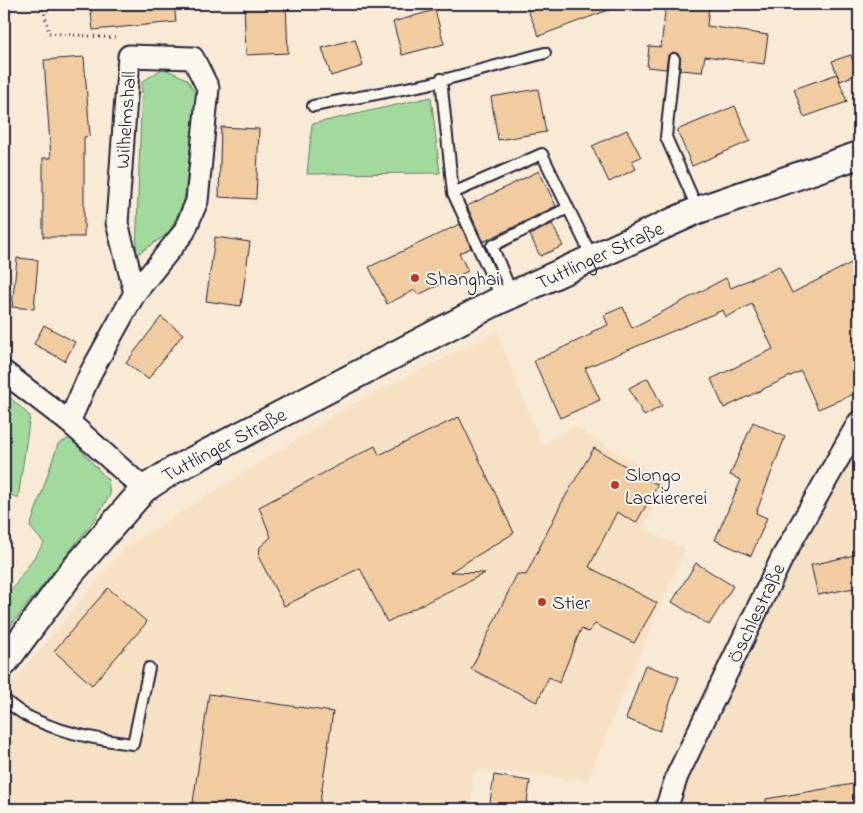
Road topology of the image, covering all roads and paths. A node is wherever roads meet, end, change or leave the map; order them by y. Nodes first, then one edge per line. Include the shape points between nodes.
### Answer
1 (42, 4) edge
2 (545, 53) dead end
3 (129, 56) junction
4 (674, 59) dead end
5 (441, 79) junction
6 (313, 106) dead end
7 (859, 155) edge
8 (453, 193) junction
9 (568, 208) junction
10 (698, 210) junction
11 (593, 258) junction
12 (135, 294) junction
13 (508, 298) junction
14 (4, 372) edge
15 (69, 422) junction
16 (859, 422) edge
17 (144, 490) junction
18 (4, 663) edge
19 (149, 668) dead end
20 (4, 700) edge
21 (666, 809) edge

1 - 3 path via 49,32 118,38
2 - 5 lane
3 - 12 street, Wilhelmshall via 117,223
3 - 12 street, Wilhelmshall via 193,58 208,88 197,201 184,232
4 - 10 lane via 666,137
5 - 6 lane
5 - 8 lane
7 - 10 street, Tuttlinger Straße
8 - 9 lane via 542,154
8 - 13 lane
9 - 11 lane
9 - 13 lane via 492,246
10 - 11 street, Tuttlinger Straße
11 - 13 street, Tuttlinger Straße
12 - 15 street, Wilhelmshall via 90,372
13 - 17 street, Tuttlinger Straße via 451,324 172,471
14 - 15 street
15 - 17 street
16 - 21 street, Öschlestraße via 782,558 677,776
17 - 18 street, Tuttlinger Straße via 71,573
19 - 20 lane via 133,744 57,728 28,717

